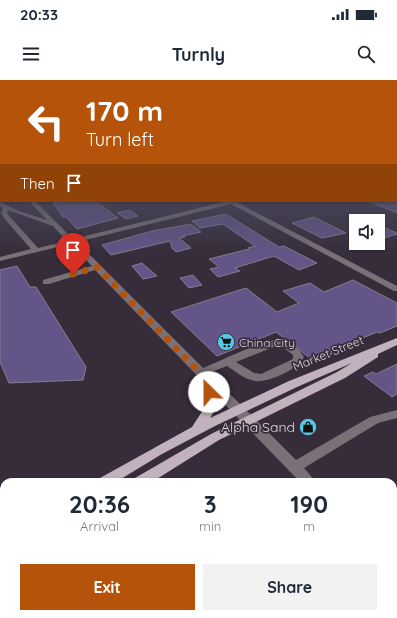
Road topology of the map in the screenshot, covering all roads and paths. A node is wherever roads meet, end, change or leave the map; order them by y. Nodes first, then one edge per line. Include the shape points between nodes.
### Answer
1 (3, 206) edge
2 (37, 206) edge
3 (212, 206) edge
4 (243, 206) edge
5 (6, 208) junction
6 (57, 226) junction
7 (72, 241) junction
8 (36, 250) junction
9 (0, 259) edge
10 (97, 267) junction
11 (46, 282) dead end
12 (397, 289) edge
13 (397, 341) edge
14 (382, 349) junction
15 (228, 361) junction
16 (204, 377) junction
17 (237, 409) junction
18 (397, 414) edge
19 (249, 420) junction
20 (198, 428) junction
21 (295, 467) junction
22 (112, 478) edge
23 (147, 478) edge
24 (306, 478) edge

1 - 5 street
2 - 6 street
3 - 7 street
4 - 12 street
5 - 6 street
5 - 8 street via 4,213 7,218
6 - 7 street
7 - 8 street
7 - 10 street
8 - 9 street
10 - 11 street
10 - 16 street
13 - 14 main road
14 - 17 main road, Market Street via 329,368
14 - 19 main road, Market Street via 341,375
15 - 15 street via 274,342 285,344 299,357 296,362 261,378 247,375
15 - 16 street
16 - 17 street
16 - 20 main road via 209,410
17 - 19 street
17 - 20 main road, Market Street
18 - 21 street via 374,420
19 - 21 street
19 - 23 main road, Market Street
20 - 22 main road, Market Street
21 - 24 street

